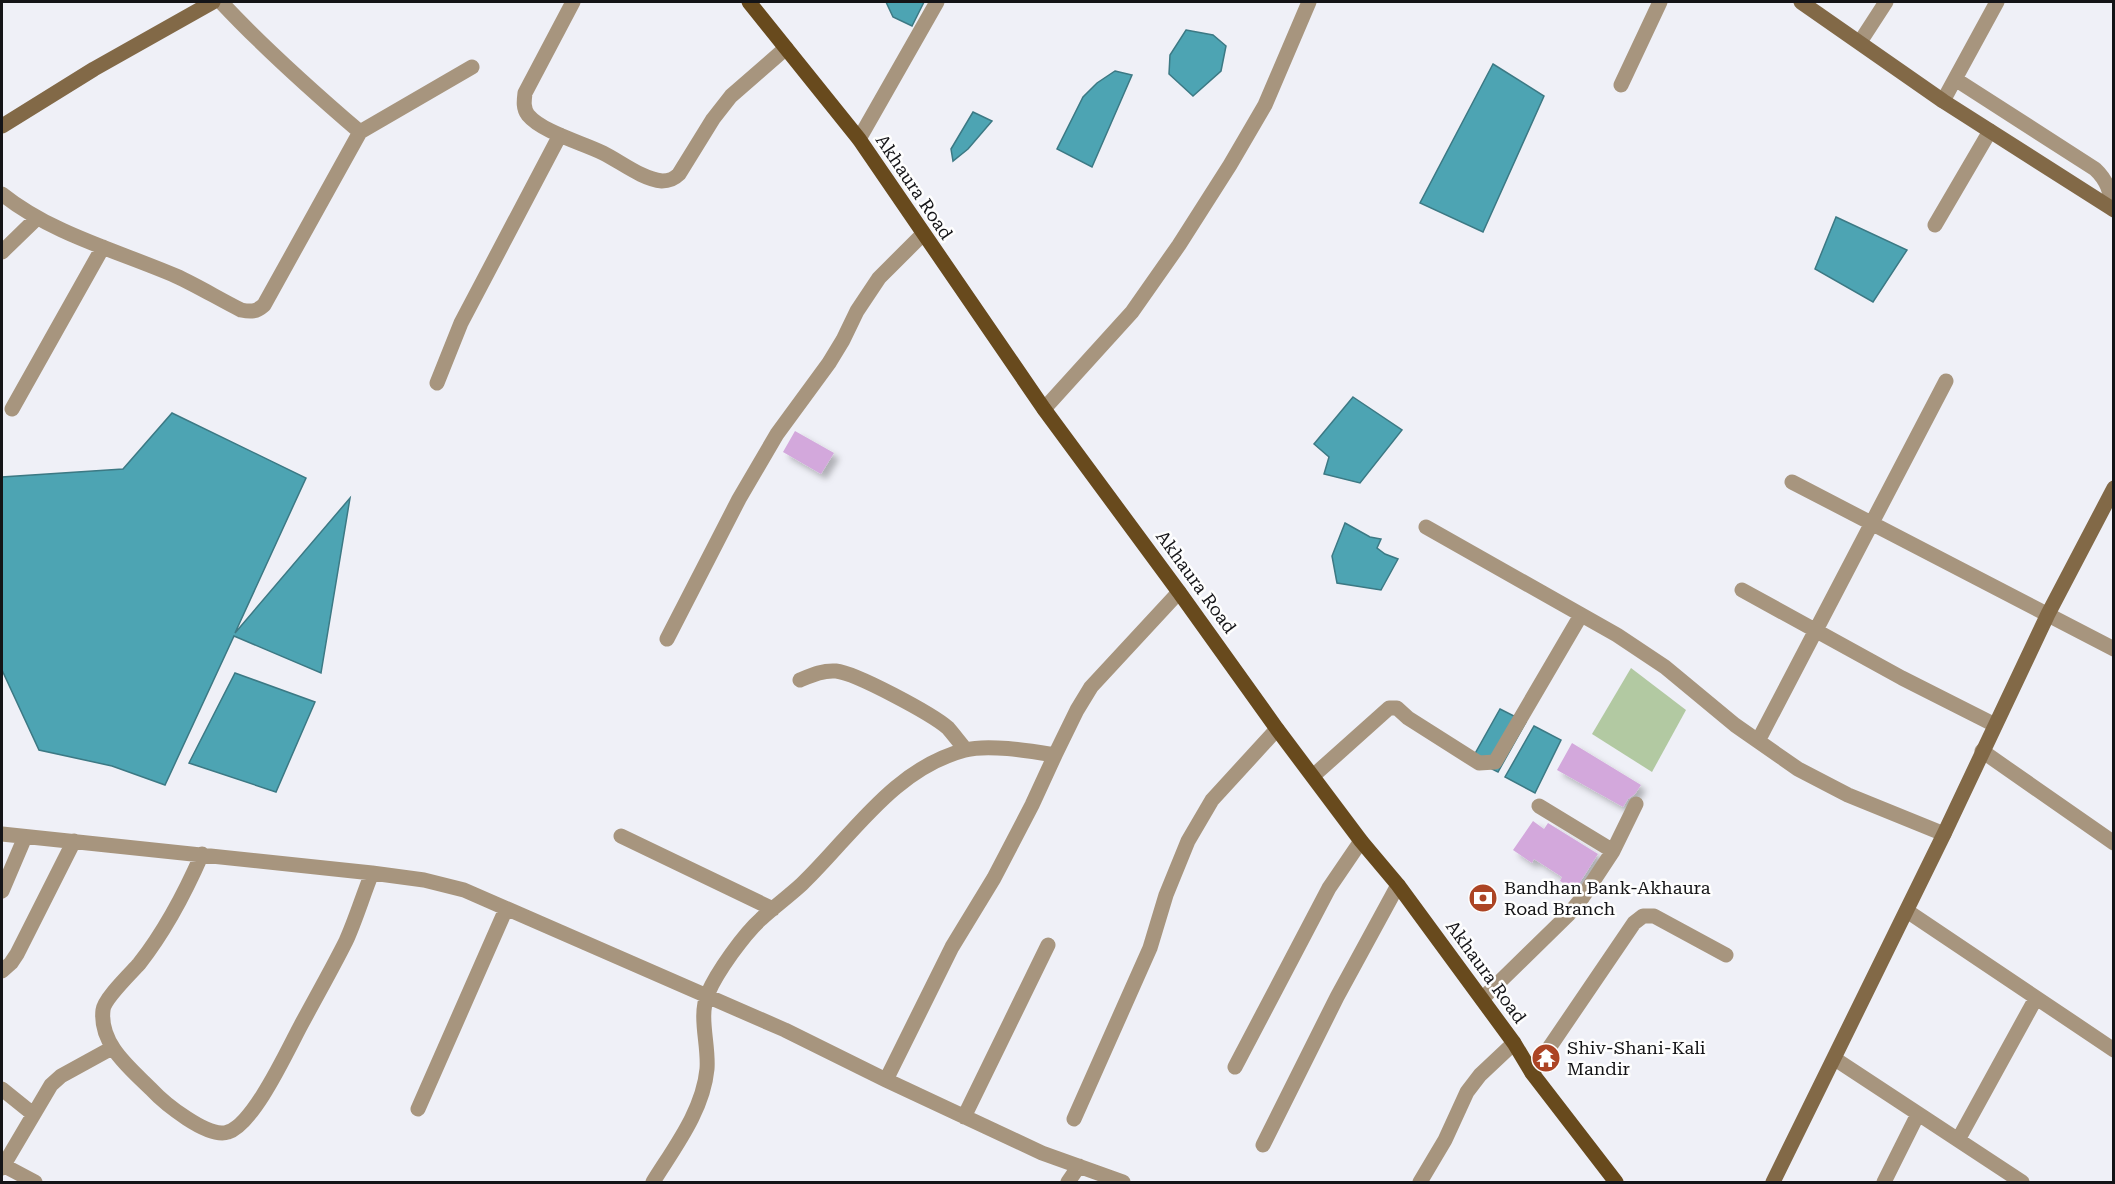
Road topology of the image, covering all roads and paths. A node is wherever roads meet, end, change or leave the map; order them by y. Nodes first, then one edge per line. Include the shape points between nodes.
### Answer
1 (213, 2) edge
2 (221, 2) edge
3 (573, 2) edge
4 (749, 2) edge
5 (937, 2) edge
6 (1308, 2) edge
7 (1660, 2) edge
8 (1802, 2) edge
9 (1886, 2) edge
10 (1996, 2) edge
11 (1860, 42) junction
12 (786, 48) junction
13 (472, 67) dead end
14 (1955, 79) junction
15 (1621, 85) dead end
16 (1943, 101) junction
17 (2, 124) edge
18 (1990, 131) junction
19 (360, 132) junction
20 (560, 135) junction
21 (859, 139) junction
22 (2, 194) edge
23 (2113, 209) edge
24 (37, 218) junction
25 (1935, 225) dead end
26 (923, 234) junction
27 (103, 248) junction
28 (2, 252) edge
29 (1946, 381) dead end
30 (436, 383) dead end
31 (12, 410) dead end
32 (1044, 410) junction
33 (1792, 482) dead end
34 (2114, 488) edge
35 (1872, 524) junction
36 (1426, 527) dead end
37 (1742, 590) dead end
38 (1179, 592) junction
39 (2048, 614) junction
40 (1581, 615) junction
41 (1817, 631) junction
42 (668, 639) dead end
43 (2114, 649) edge
44 (800, 680) dead end
45 (1995, 725) junction
46 (1277, 729) junction
47 (1758, 741) junction
48 (966, 750) junction
49 (1982, 752) junction
50 (1055, 755) junction
51 (1313, 776) junction
52 (1636, 804) dead end
53 (1539, 806) dead end
54 (2, 834) edge
55 (1944, 834) junction
56 (621, 836) dead end
57 (25, 837) junction
58 (74, 841) junction
59 (1361, 841) junction
60 (2114, 843) edge
61 (1613, 851) junction
62 (202, 854) junction
63 (372, 873) junction
64 (1398, 885) junction
65 (2, 891) edge
66 (506, 909) junction
67 (773, 909) junction
68 (1907, 911) junction
69 (1048, 945) dead end
70 (1726, 955) dead end
71 (2, 971) edge
72 (707, 995) junction
73 (2036, 998) junction
74 (1482, 999) junction
75 (1514, 1042) junction
76 (112, 1048) junction
77 (2114, 1050) edge
78 (1835, 1059) junction
79 (1235, 1067) dead end
80 (1532, 1073) junction
81 (886, 1080) junction
82 (2, 1089) edge
83 (418, 1109) dead end
84 (33, 1114) junction
85 (1918, 1114) junction
86 (964, 1117) junction
87 (1074, 1119) dead end
88 (1958, 1140) junction
89 (1263, 1145) dead end
90 (1079, 1166) junction
91 (2, 1167) edge
92 (2012, 1180) edge
93 (35, 1182) edge
94 (653, 1182) edge
95 (1068, 1182) edge
96 (1123, 1182) edge
97 (1420, 1182) edge
98 (1616, 1182) edge
99 (1773, 1182) edge
100 (1884, 1182) edge

1 - 17 street
2 - 19 street via 258,42
3 - 20 street via 524,100 527,114
4 - 12 main road, Akhaura Road
5 - 21 street
6 - 32 street via 1265,105 1173,254 1132,312
7 - 15 street
8 - 11 street
9 - 11 street
10 - 14 street
11 - 16 street
12 - 20 street via 731,96 673,180 650,178
12 - 21 main road, Akhaura Road
13 - 19 street
14 - 16 street
14 - 23 street via 2095,169 2109,186
16 - 18 street
18 - 23 street
18 - 25 street
19 - 27 street via 264,305 257,311 241,310 177,277
20 - 30 street via 460,323
21 - 26 main road, Akhaura Road
22 - 24 street
24 - 27 street
24 - 28 street
26 - 32 main road, Akhaura Road
26 - 42 street via 879,278 829,363 777,434 739,499
27 - 31 street
29 - 35 street
32 - 38 main road, Akhaura Road
33 - 35 street
34 - 39 street
35 - 39 street
35 - 41 street
36 - 40 street
37 - 41 street
38 - 46 main road, Akhaura Road
38 - 50 street via 1091,687
39 - 43 street
39 - 45 street
40 - 47 street via 1665,667
40 - 51 street via 1495,762 1479,763 1397,708 1389,708
41 - 45 street
41 - 47 street
44 - 48 street via 836,671 862,679 933,718
45 - 49 street
46 - 51 main road, Akhaura Road
46 - 87 street via 1212,800 1193,831 1166,895 1150,948
47 - 55 street via 1798,769 1848,795
48 - 50 street via 1021,750
48 - 67 street via 930,764 898,786 865,815 803,884
49 - 55 street
49 - 60 street
50 - 81 street via 1032,806 952,947
51 - 59 main road, Akhaura Road
52 - 61 street
53 - 61 street
54 - 57 street
55 - 68 street
56 - 67 street
57 - 58 street
57 - 65 street
58 - 62 street
58 - 71 street via 17,954
59 - 64 main road, Akhaura Road
59 - 79 street via 1329,888
61 - 74 street via 1568,915
62 - 63 street
62 - 76 street via 163,930 104,1005 104,1022
63 - 66 street via 446,885
63 - 76 street via 346,940 280,1067 252,1111 232,1131 222,1134 182,1115 160,1099
64 - 74 main road, Akhaura Road
64 - 89 street
66 - 72 street
66 - 83 street
67 - 72 street via 745,937
68 - 73 street
68 - 78 street
69 - 86 street
70 - 80 street via 1654,916 1643,916 1634,923
72 - 81 street
72 - 94 street via 707,1067 700,1101
73 - 77 street
73 - 88 street
74 - 75 main road, Akhaura Road
75 - 80 main road, Akhaura Road
75 - 97 street via 1467,1092
76 - 84 street via 51,1085
78 - 85 street
78 - 99 street
80 - 98 main road, Akhaura Road
81 - 86 street
82 - 84 street
84 - 91 street
85 - 88 street
85 - 100 street
86 - 90 street
88 - 92 street
90 - 95 street
90 - 96 street
91 - 93 street

